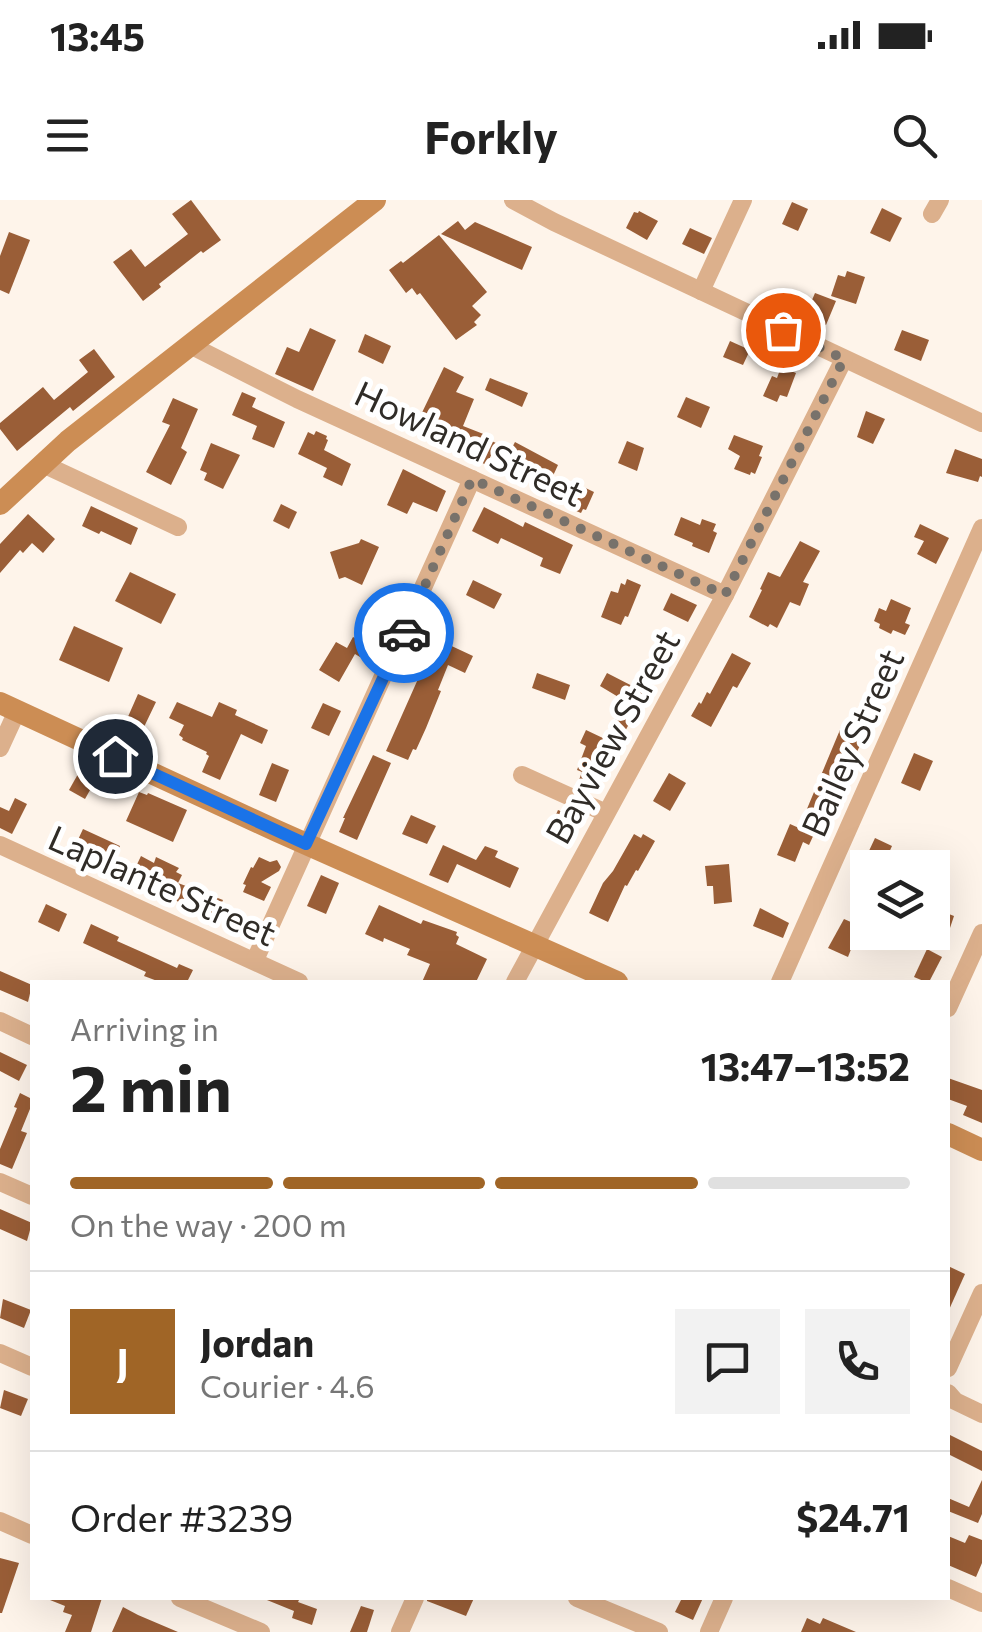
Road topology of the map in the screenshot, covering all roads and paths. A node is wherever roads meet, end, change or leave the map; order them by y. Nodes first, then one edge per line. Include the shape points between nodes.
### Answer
1 (375, 200) edge
2 (513, 200) edge
3 (743, 200) edge
4 (701, 291) junction
5 (190, 345) junction
6 (844, 359) junction
7 (982, 422) edge
8 (43, 464) junction
9 (472, 479) junction
10 (0, 504) edge
11 (178, 526) dead end
12 (982, 528) edge
13 (725, 595) junction
14 (9, 707) edge
15 (0, 748) edge
16 (522, 775) dead end
17 (606, 814) junction
18 (306, 844) junction
19 (0, 846) edge
20 (982, 933) edge
21 (534, 946) junction
22 (255, 960) junction
23 (296, 980) edge
24 (516, 980) edge
25 (611, 980) edge
26 (781, 980) edge
27 (950, 1004) edge
28 (0, 1021) edge
29 (30, 1035) edge
30 (950, 1135) edge
31 (982, 1150) edge
32 (0, 1182) edge
33 (30, 1195) edge
34 (982, 1293) edge
35 (0, 1353) edge
36 (950, 1364) edge
37 (30, 1366) edge
38 (950, 1395) edge
39 (982, 1414) edge
40 (0, 1521) edge
41 (30, 1534) edge
42 (950, 1589) edge
43 (185, 1600) edge
44 (413, 1600) edge
45 (582, 1600) edge
46 (723, 1600) edge
47 (982, 1603) edge
48 (259, 1632) edge
49 (400, 1632) edge
50 (659, 1632) edge
51 (709, 1632) edge

1 - 5 main road
2 - 4 street
3 - 4 street
4 - 6 street
5 - 8 main road
5 - 9 street, Howland Street
6 - 7 street
6 - 13 street, Bayview Street
8 - 10 main road
8 - 11 street
9 - 13 street, Howland Street
9 - 18 street
12 - 26 street, Bailey Street
13 - 17 street, Bayview Street
14 - 15 street
14 - 18 main road
16 - 17 street
17 - 21 street, Bayview Street
18 - 21 main road
18 - 22 street
19 - 22 street, Laplante Street
20 - 27 street
21 - 24 street, Bayview Street
21 - 25 main road
22 - 23 street, Laplante Street
28 - 29 street
30 - 31 main road
32 - 33 street
34 - 36 street
35 - 37 street
38 - 39 street
40 - 41 street
42 - 47 street
43 - 48 street
44 - 49 street
45 - 50 street
46 - 51 street

